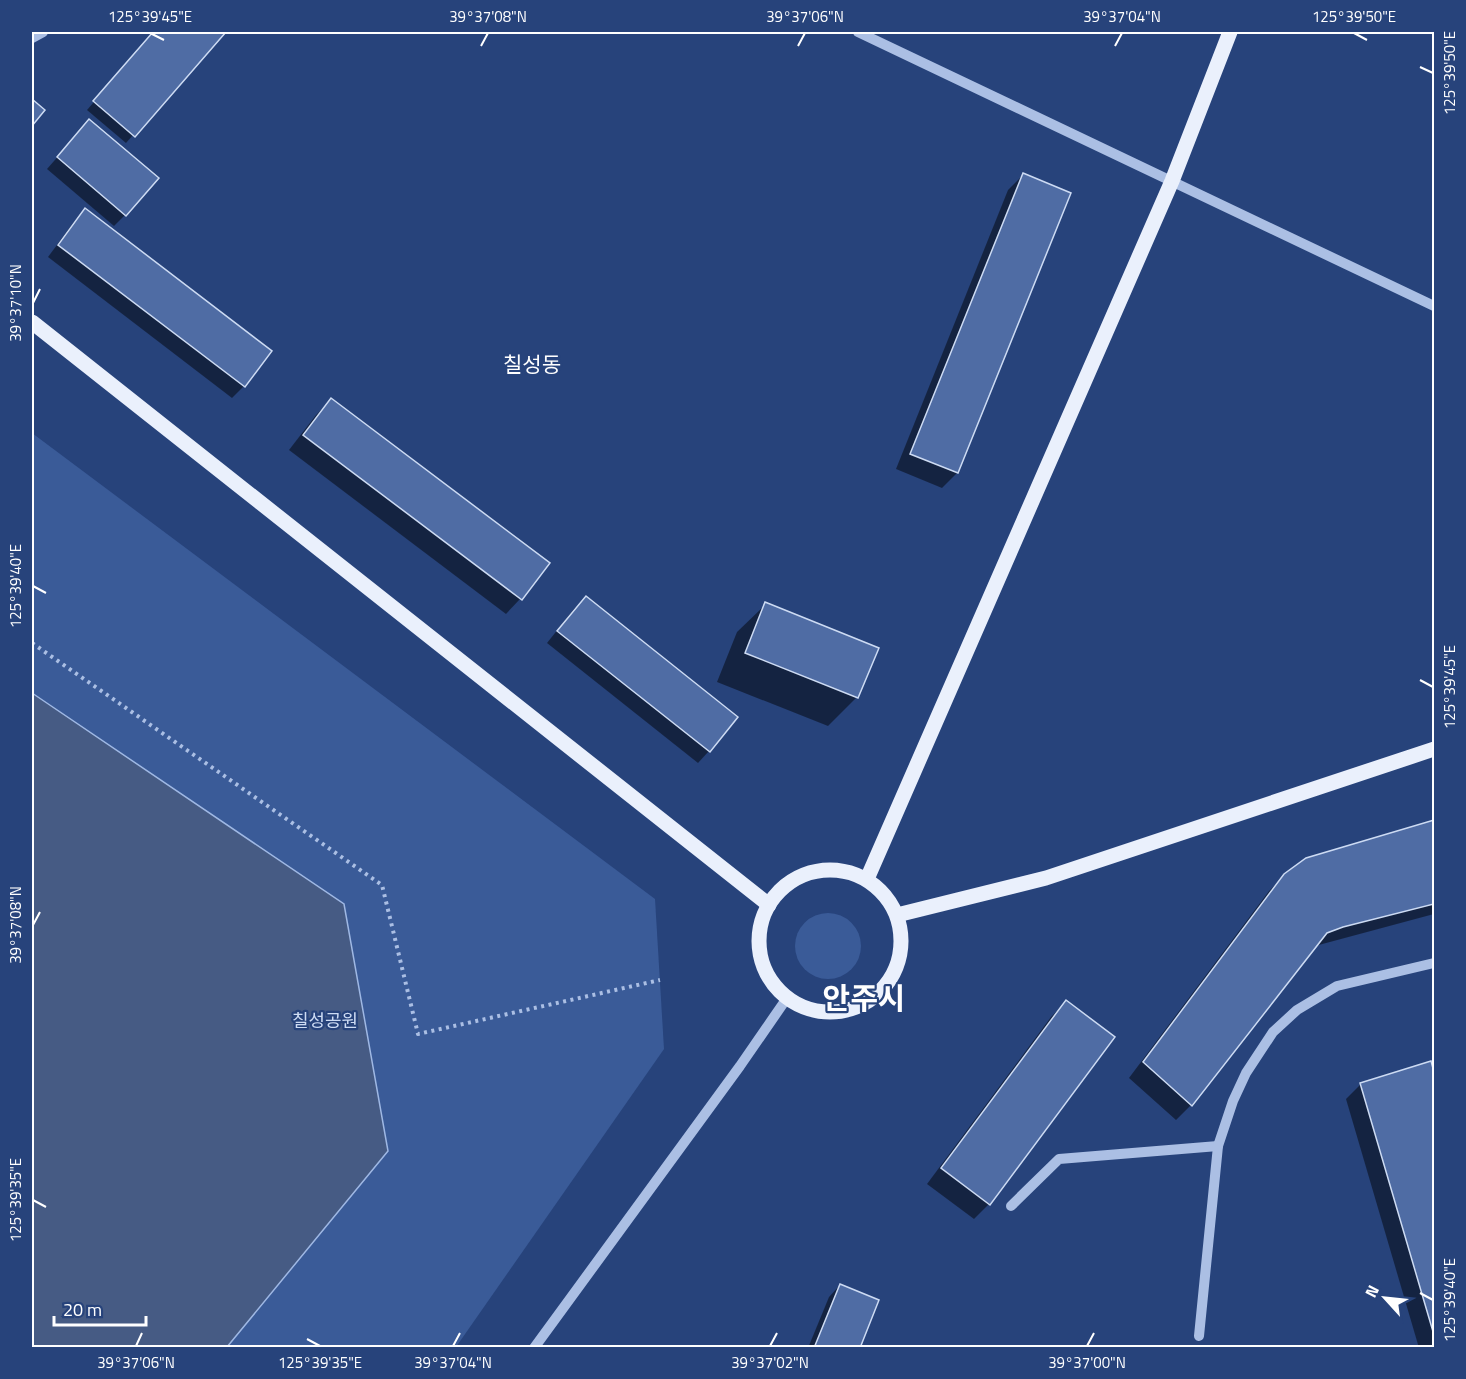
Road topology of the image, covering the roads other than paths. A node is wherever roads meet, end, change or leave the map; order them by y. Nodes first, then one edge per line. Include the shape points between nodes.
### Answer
1 (43, 32) edge
2 (858, 32) edge
3 (1230, 32) edge
4 (32, 38) edge
5 (1172, 181) junction
6 (1434, 306) edge
7 (32, 322) edge
8 (1434, 749) edge
9 (867, 879) junction
10 (769, 904) junction
11 (897, 915) junction
12 (1434, 963) edge
13 (787, 998) junction
14 (1218, 1146) junction
15 (1011, 1206) dead end
16 (1199, 1336) dead end
17 (534, 1347) edge

1 - 4 street
2 - 5 street
3 - 5 main road
5 - 6 street
5 - 9 main road
7 - 10 main road
8 - 11 main road via 1046,878
9 - 10 main road via 846,871 823,870 802,875 784,886
9 - 11 main road via 886,895
10 - 13 main road via 761,924 759,946 772,982
11 - 13 main road via 902,939 898,962 889,982 874,997 831,1012 808,1009
12 - 14 street via 1337,986 1297,1010 1273,1032 1246,1073
13 - 17 street
14 - 15 street via 1059,1159
14 - 16 street

